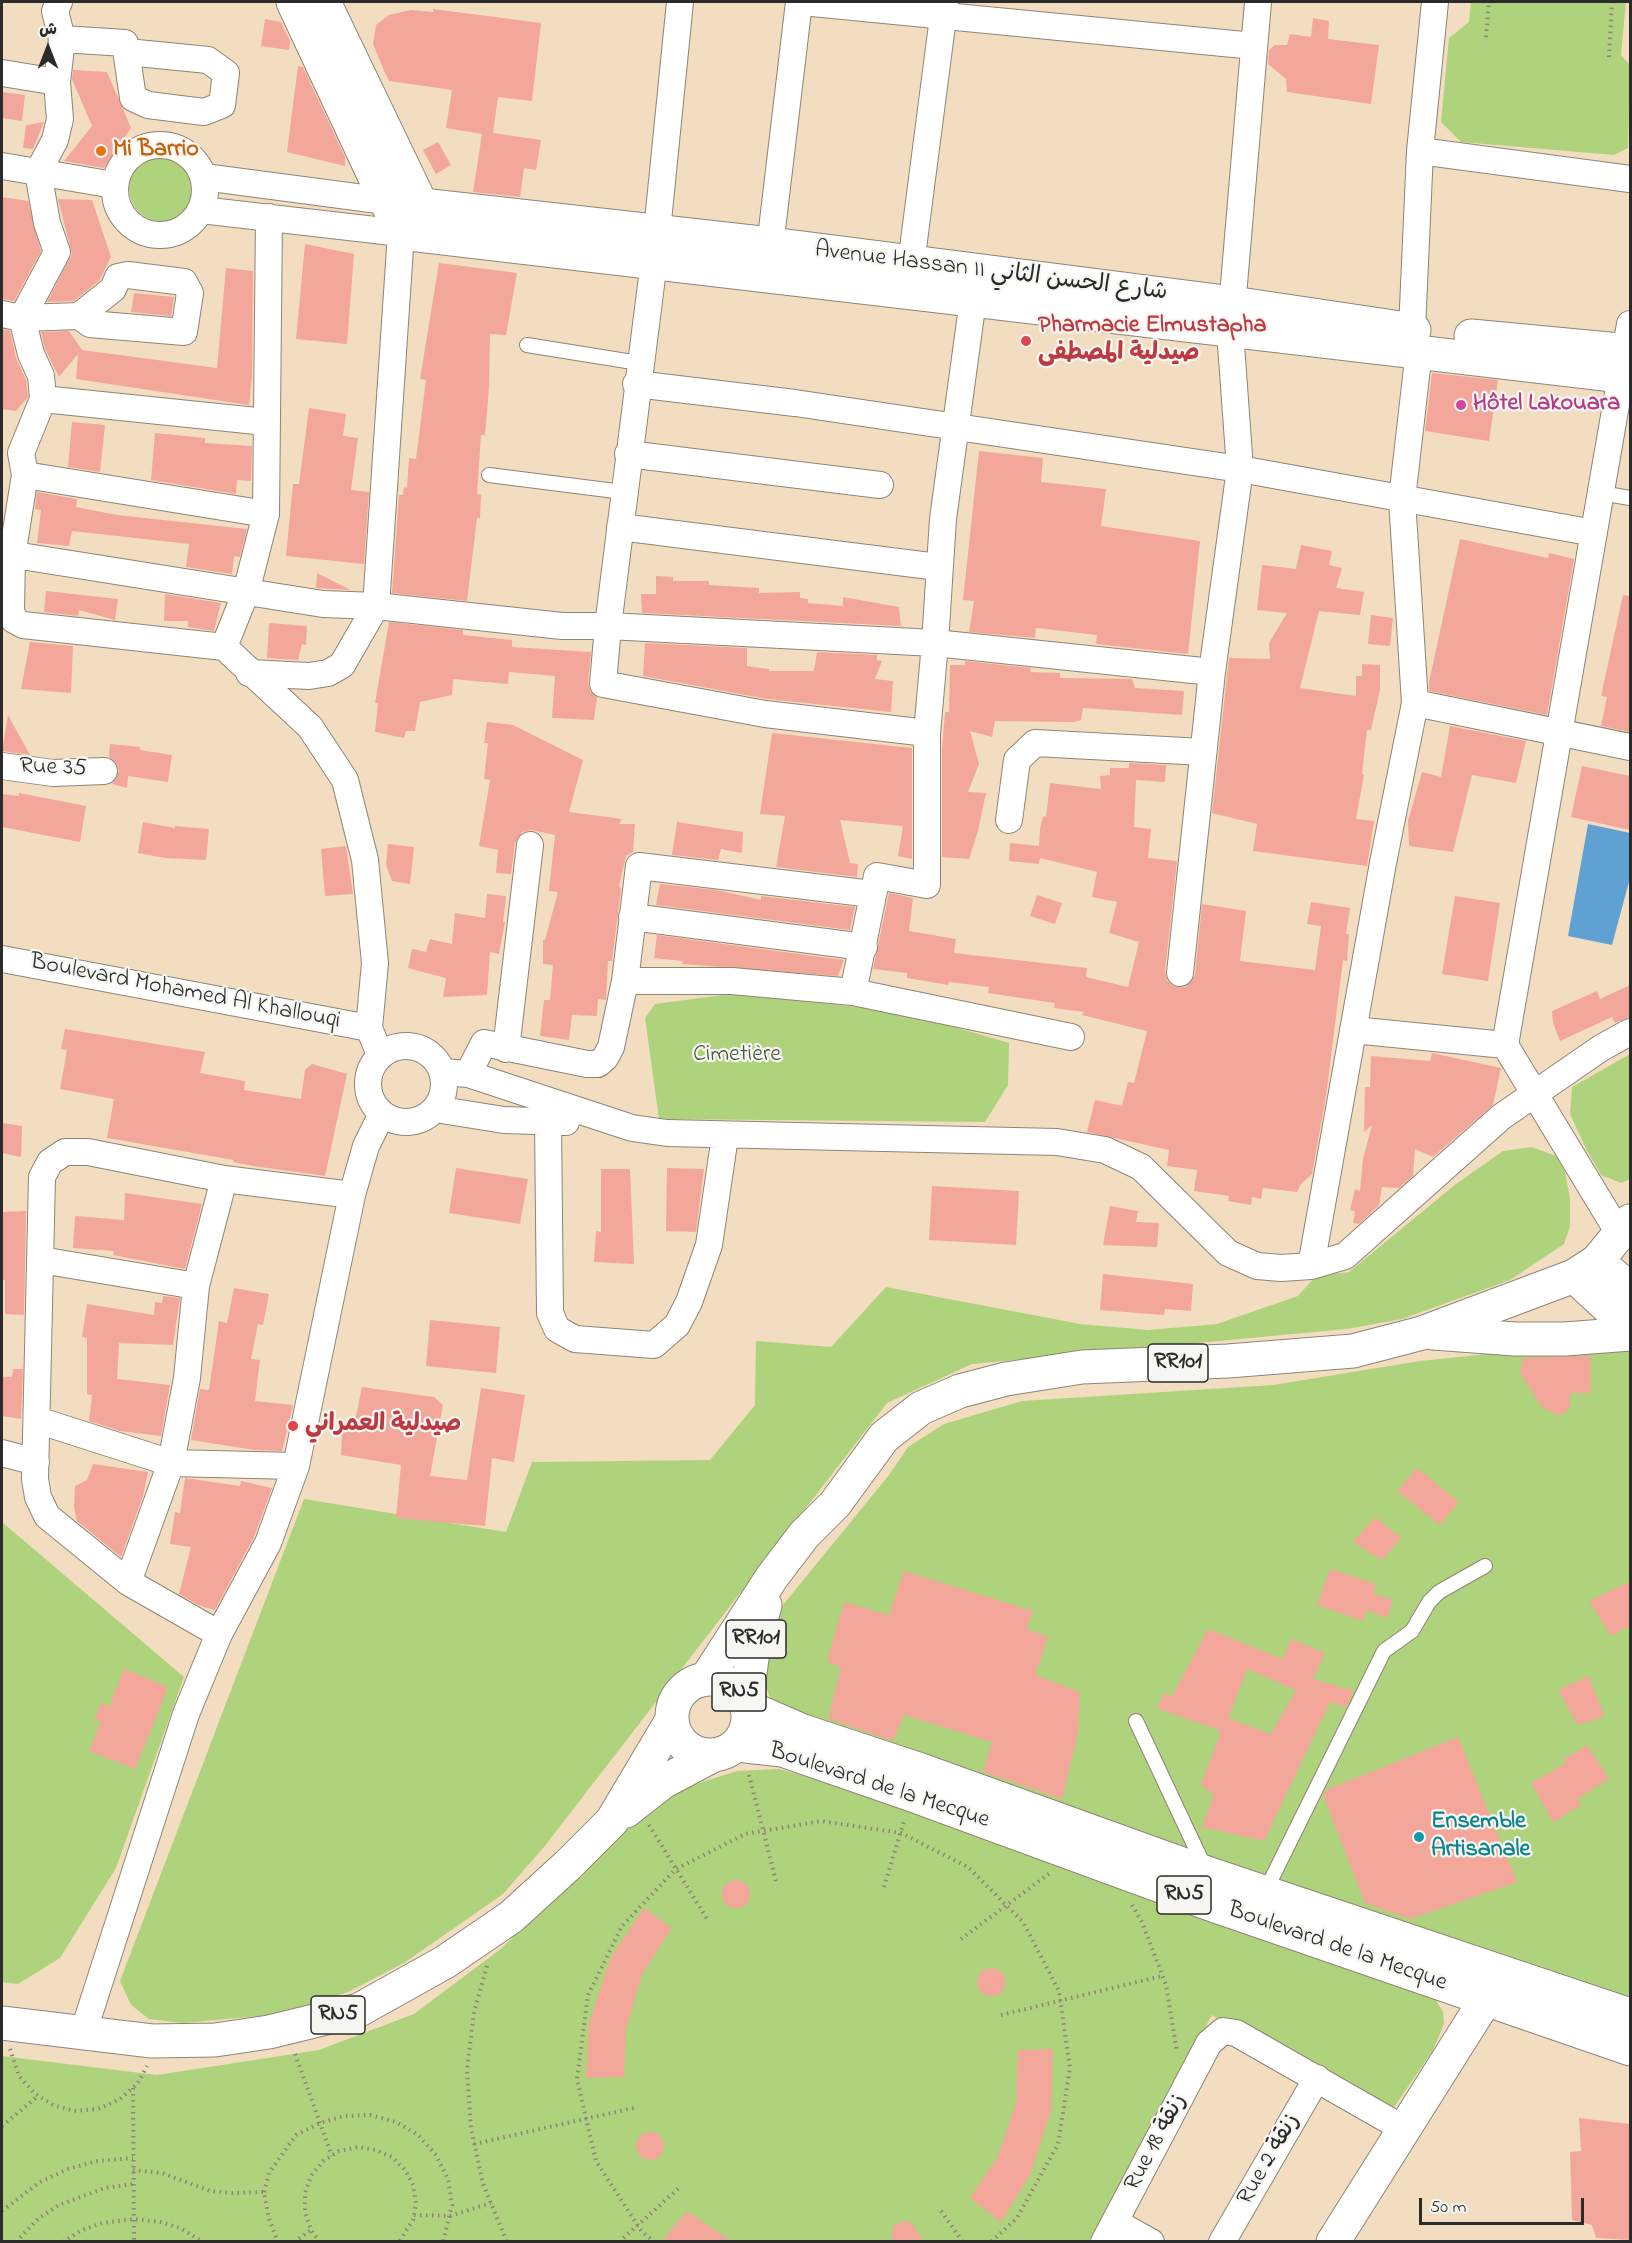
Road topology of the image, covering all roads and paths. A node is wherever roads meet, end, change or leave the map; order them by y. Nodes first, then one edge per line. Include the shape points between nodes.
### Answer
1 (59, 2) edge
2 (293, 2) edge
3 (324, 2) edge
4 (680, 2) edge
5 (800, 2) edge
6 (1258, 2) edge
7 (1435, 2) edge
8 (1489, 2) edge
9 (1612, 2) edge
10 (944, 9) edge
11 (1486, 37) dead end
12 (62, 39) junction
13 (1254, 46) junction
14 (127, 52) dead end
15 (1609, 57) dead end
16 (2, 73) edge
17 (57, 82) junction
18 (1420, 151) junction
19 (2, 166) edge
20 (38, 172) junction
21 (204, 177) junction
22 (1630, 179) edge
23 (114, 186) junction
24 (386, 201) junction
25 (421, 204) junction
26 (201, 210) junction
27 (269, 217) junction
28 (415, 234) junction
29 (655, 246) junction
30 (768, 260) junction
31 (909, 277) junction
32 (973, 300) junction
33 (12, 316) edge
34 (79, 316) dead end
35 (1231, 317) junction
36 (1414, 341) junction
37 (527, 345) dead end
38 (1628, 356) edge
39 (638, 373) junction
40 (43, 399) junction
41 (266, 422) junction
42 (954, 427) junction
43 (628, 454) junction
44 (16, 459) edge
45 (1240, 469) junction
46 (489, 475) dead end
47 (880, 485) dead end
48 (624, 492) junction
49 (1602, 494) junction
50 (1630, 498) edge
51 (1402, 499) junction
52 (266, 514) junction
53 (620, 527) junction
54 (1594, 532) junction
55 (7, 555) edge
56 (938, 567) junction
57 (246, 592) junction
58 (376, 606) junction
59 (608, 626) junction
60 (935, 643) junction
61 (224, 647) junction
62 (1212, 672) junction
63 (249, 673) junction
64 (1415, 703) junction
65 (927, 733) junction
66 (1559, 734) junction
67 (1630, 747) edge
68 (1203, 752) junction
69 (2, 766) edge
70 (104, 771) dead end
71 (1009, 820) dead end
72 (530, 845) dead end
73 (872, 894) junction
74 (632, 917) junction
75 (864, 947) junction
76 (2, 958) edge
77 (1180, 973) dead end
78 (625, 981) junction
79 (853, 992) junction
80 (369, 1028) junction
81 (1353, 1030) junction
82 (1630, 1032) edge
83 (1071, 1037) dead end
84 (1505, 1045) junction
85 (506, 1049) junction
86 (380, 1055) junction
87 (442, 1072) junction
88 (468, 1074) junction
89 (1534, 1092) junction
90 (435, 1109) junction
91 (382, 1114) junction
92 (548, 1122) junction
93 (608, 1122) junction
94 (725, 1136) junction
95 (224, 1179) junction
96 (352, 1195) junction
97 (1625, 1228) edge
98 (41, 1260) junction
99 (1311, 1266) junction
100 (1586, 1269) junction
101 (196, 1286) junction
102 (1630, 1289) edge
103 (1630, 1321) edge
104 (1422, 1332) junction
105 (1630, 1334) edge
106 (37, 1420) junction
107 (2, 1453) edge
108 (36, 1462) junction
109 (171, 1463) junction
110 (296, 1466) junction
111 (1485, 1566) dead end
112 (772, 1577) junction
113 (128, 1582) junction
114 (219, 1634) junction
115 (706, 1679) junction
116 (747, 1705) junction
117 (672, 1720) junction
118 (1136, 1721) dead end
119 (725, 1750) junction
120 (749, 1775) dead end
121 (916, 1782) junction
122 (646, 1819) dead end
123 (612, 1821) junction
124 (763, 1831) junction
125 (901, 1833) junction
126 (1058, 1867) dead end
127 (676, 1869) junction
128 (1207, 1873) junction
129 (777, 1885) dead end
130 (884, 1887) dead end
131 (1265, 1892) junction
132 (1131, 1903) dead end
133 (1006, 1905) junction
134 (707, 1919) dead end
135 (961, 1939) dead end
136 (489, 1956) dead end
137 (1162, 1976) junction
138 (1494, 1988) junction
139 (1060, 2001) junction
140 (1001, 2015) dead end
141 (1630, 2015) edge
142 (6, 2024) edge
143 (82, 2033) junction
144 (152, 2041) junction
145 (1630, 2049) edge
146 (295, 2054) dead end
147 (1178, 2057) dead end
148 (1317, 2078) junction
149 (132, 2088) junction
150 (38, 2096) junction
151 (638, 2107) dead end
152 (587, 2119) junction
153 (320, 2123) junction
154 (2, 2126) edge
155 (1404, 2129) junction
156 (474, 2144) junction
157 (332, 2156) junction
158 (133, 2158) junction
159 (133, 2170) junction
160 (134, 2184) junction
161 (679, 2188) dead end
162 (264, 2192) junction
163 (491, 2203) junction
164 (2, 2211) edge
165 (941, 2211) dead end
166 (414, 2215) junction
167 (450, 2216) junction
168 (134, 2219) junction
169 (638, 2225) junction
170 (311, 2230) junction
171 (1110, 2231) edge
172 (16, 2241) edge
173 (63, 2241) edge
174 (134, 2241) edge
175 (203, 2241) edge
176 (278, 2241) edge
177 (294, 2241) edge
178 (320, 2241) edge
179 (399, 2241) edge
180 (443, 2241) edge
181 (507, 2241) edge
182 (619, 2241) edge
183 (655, 2241) edge
184 (963, 2241) edge
185 (991, 2241) edge
186 (1151, 2241) edge
187 (1222, 2241) edge
188 (1333, 2241) edge

1 - 12 street via 55,11
2 - 24 main road
3 - 25 main road
4 - 29 street
5 - 10 street
5 - 30 street
6 - 13 street
7 - 18 street
8 - 11 path
9 - 15 path
10 - 13 street
10 - 31 street
12 - 14 street via 125,43
12 - 17 street
13 - 35 street
16 - 17 street
17 - 20 street via 60,119 56,140
18 - 22 street
18 - 36 street
19 - 20 street
20 - 23 street
20 - 33 street via 47,223 57,252
21 - 23 street via 188,154 176,147 156,145 135,151 125,160
21 - 24 street
21 - 26 street
23 - 26 street via 120,213 129,224 154,235 182,230
24 - 25 main road, Avenue Hassan II شارع الحسن الثاني
24 - 28 main road
25 - 28 main road
25 - 29 main road, Avenue Hassan II شارع الحسن الثاني
26 - 27 street
27 - 28 street
27 - 41 street
28 - 29 main road, Avenue Hassan II شارع الحسن الثاني
28 - 58 street
29 - 30 main road, Avenue Hassan II شارع الحسن الثاني
29 - 39 street
30 - 31 main road, Avenue Hassan II شارع الحسن الثاني
31 - 32 main road, Avenue Hassan II شارع الحسن الثاني
31 - 35 main road, Avenue Hassan II شارع الحسن الثاني
32 - 35 main road, Avenue Hassan II شارع الحسن الثاني
32 - 42 street
33 - 34 street
33 - 40 street via 41,376
35 - 36 main road, Avenue Hassan II شارع الحسن الثاني
35 - 45 street
36 - 38 main road, Avenue Hassan II شارع الحسن الثاني
36 - 51 street
37 - 39 lane
38 - 49 street
39 - 42 street
39 - 43 street
40 - 41 street
40 - 44 street
41 - 52 street
42 - 45 street
42 - 56 street
43 - 47 street
43 - 48 street
44 - 52 street
44 - 55 street
45 - 51 street
45 - 62 street
46 - 48 lane
48 - 53 street
49 - 50 lane
49 - 54 street
51 - 54 street
51 - 64 street
52 - 57 street
53 - 56 street
53 - 59 street
54 - 66 street
55 - 57 street
55 - 61 street via 11,610 14,620 24,625
56 - 60 street
57 - 58 street via 323,604
57 - 61 street
58 - 59 street via 562,626
58 - 63 street via 342,665 328,673
59 - 60 street
59 - 65 street via 603,684 765,714
60 - 62 street
60 - 65 street
61 - 63 street
62 - 68 street
63 - 80 street via 310,728 345,780 365,860 375,963
64 - 66 street
64 - 81 street
65 - 73 street via 927,885 877,876
66 - 67 street
66 - 84 street
68 - 71 street via 1035,744 1017,760
68 - 77 street
69 - 70 street, Rue 35 via 52,773
72 - 85 street
73 - 74 street via 639,866
73 - 75 street
74 - 75 street
74 - 78 street
75 - 79 street
76 - 80 street, Boulevard Mohamed Al Khallouqi
78 - 79 street via 732,981
78 - 85 street via 611,1047 598,1064
79 - 83 street
80 - 86 street
81 - 84 street
81 - 99 street
82 - 89 street
84 - 89 street
85 - 88 street via 484,1044
86 - 87 street via 393,1047 423,1049 435,1058
86 - 91 street via 368,1074 369,1096
87 - 88 street
87 - 90 street via 444,1091
88 - 93 street
89 - 97 street
89 - 99 street via 1345,1256
90 - 91 street via 419,1120 400,1122
90 - 92 street via 504,1120
91 - 96 street via 366,1146
92 - 93 street
92 - 94 street via 550,1313 557,1329 574,1339 586,1340 654,1345 677,1325 709,1245
93 - 94 street
94 - 99 street via 1057,1142 1105,1150 1141,1167 1228,1253 1257,1266
95 - 96 street
95 - 98 street via 88,1152 65,1152 50,1162 42,1177
95 - 101 street
96 - 110 street
97 - 100 main road, RR101
98 - 101 street
98 - 106 street
100 - 102 main road
100 - 103 main road via 1613,1312
100 - 104 main road, RR101
101 - 109 street via 187,1378
104 - 105 main road via 1515,1339
104 - 112 main road, RR101 via 1353,1351 1082,1367 960,1391 921,1408 884,1437 835,1504 804,1535
106 - 108 street
106 - 109 street
107 - 108 street
108 - 113 street via 38,1497 47,1516
109 - 110 street
109 - 113 street
110 - 114 street via 268,1543
111 - 131 lane via 1439,1592 1413,1631 1384,1651
112 - 115 main road, RR101
112 - 116 main road, RR101 via 753,1651
113 - 114 street
114 - 143 street via 186,1714
115 - 116 main road, RN5 via 730,1684
115 - 117 main road, RN5 via 685,1688 677,1697
116 - 119 main road, RN5 via 745,1734
116 - 121 main road, Boulevard de la Mecque / RN5
117 - 119 main road, RN5 via 681,1742 702,1754
117 - 123 main road, RN5
118 - 128 lane
119 - 121 main road, Boulevard de la Mecque / RN5 via 782,1750
119 - 123 main road, RN5 via 663,1782
120 - 124 path
121 - 125 path
121 - 128 main road, Boulevard de la Mecque / RN5
121 - 138 main road, Boulevard de la Mecque / RN5 via 1207,1903
122 - 127 path
123 - 144 main road, RN5 via 511,1917 445,1962 359,2010 258,2034 215,2040
124 - 125 path via 821,1821
124 - 127 path via 745,1834
124 - 129 path
125 - 130 path
125 - 133 path via 968,1867
126 - 133 path
127 - 134 path
127 - 152 path via 621,1926 588,1995 578,2079
128 - 131 main road, Boulevard de la Mecque / RN5
131 - 138 main road, Boulevard de la Mecque / RN5
132 - 137 path
133 - 135 path
133 - 139 path via 1023,1922 1059,1991
136 - 156 path via 474,2012 467,2070
137 - 139 path
137 - 147 path
138 - 141 main road, Boulevard de la Mecque / RN5
138 - 145 main road, Boulevard de la Mecque / RN5
138 - 155 main road
139 - 140 path
139 - 185 path via 1070,2067 1058,2144 1017,2218
142 - 143 main road, RN5
142 - 150 path via 19,2076
143 - 144 main road, RN5
144 - 149 path via 149,2062
146 - 153 path
148 - 155 street
148 - 171 street, Rue 18 زنقة via 1236,2033 1223,2031 1209,2043
148 - 187 street, Rue 2 زنقة
149 - 150 path via 120,2099 98,2109 74,2111 52,2106
149 - 158 path
150 - 154 path
151 - 152 path
152 - 156 path
152 - 169 path via 596,2161
153 - 157 path
153 - 162 path via 296,2135 269,2173
153 - 167 path via 344,2116 370,2115 396,2122 418,2135 436,2155 448,2179
155 - 188 main road
156 - 163 path
157 - 166 path via 358,2147 392,2157 413,2185
157 - 170 path via 311,2176 304,2193 304,2212
158 - 159 path
158 - 164 path via 97,2161 68,2169 40,2182
159 - 160 path
159 - 162 path via 162,2173 210,2190
160 - 168 path
160 - 172 path via 105,2188 59,2205
161 - 169 path
162 - 176 path
163 - 167 path
163 - 181 path
165 - 184 path
166 - 167 path
166 - 179 path
167 - 180 path
168 - 173 path via 102,2223
168 - 174 path
168 - 175 path via 180,2228
169 - 182 path
169 - 183 path
170 - 177 path
170 - 178 path
171 - 186 street

